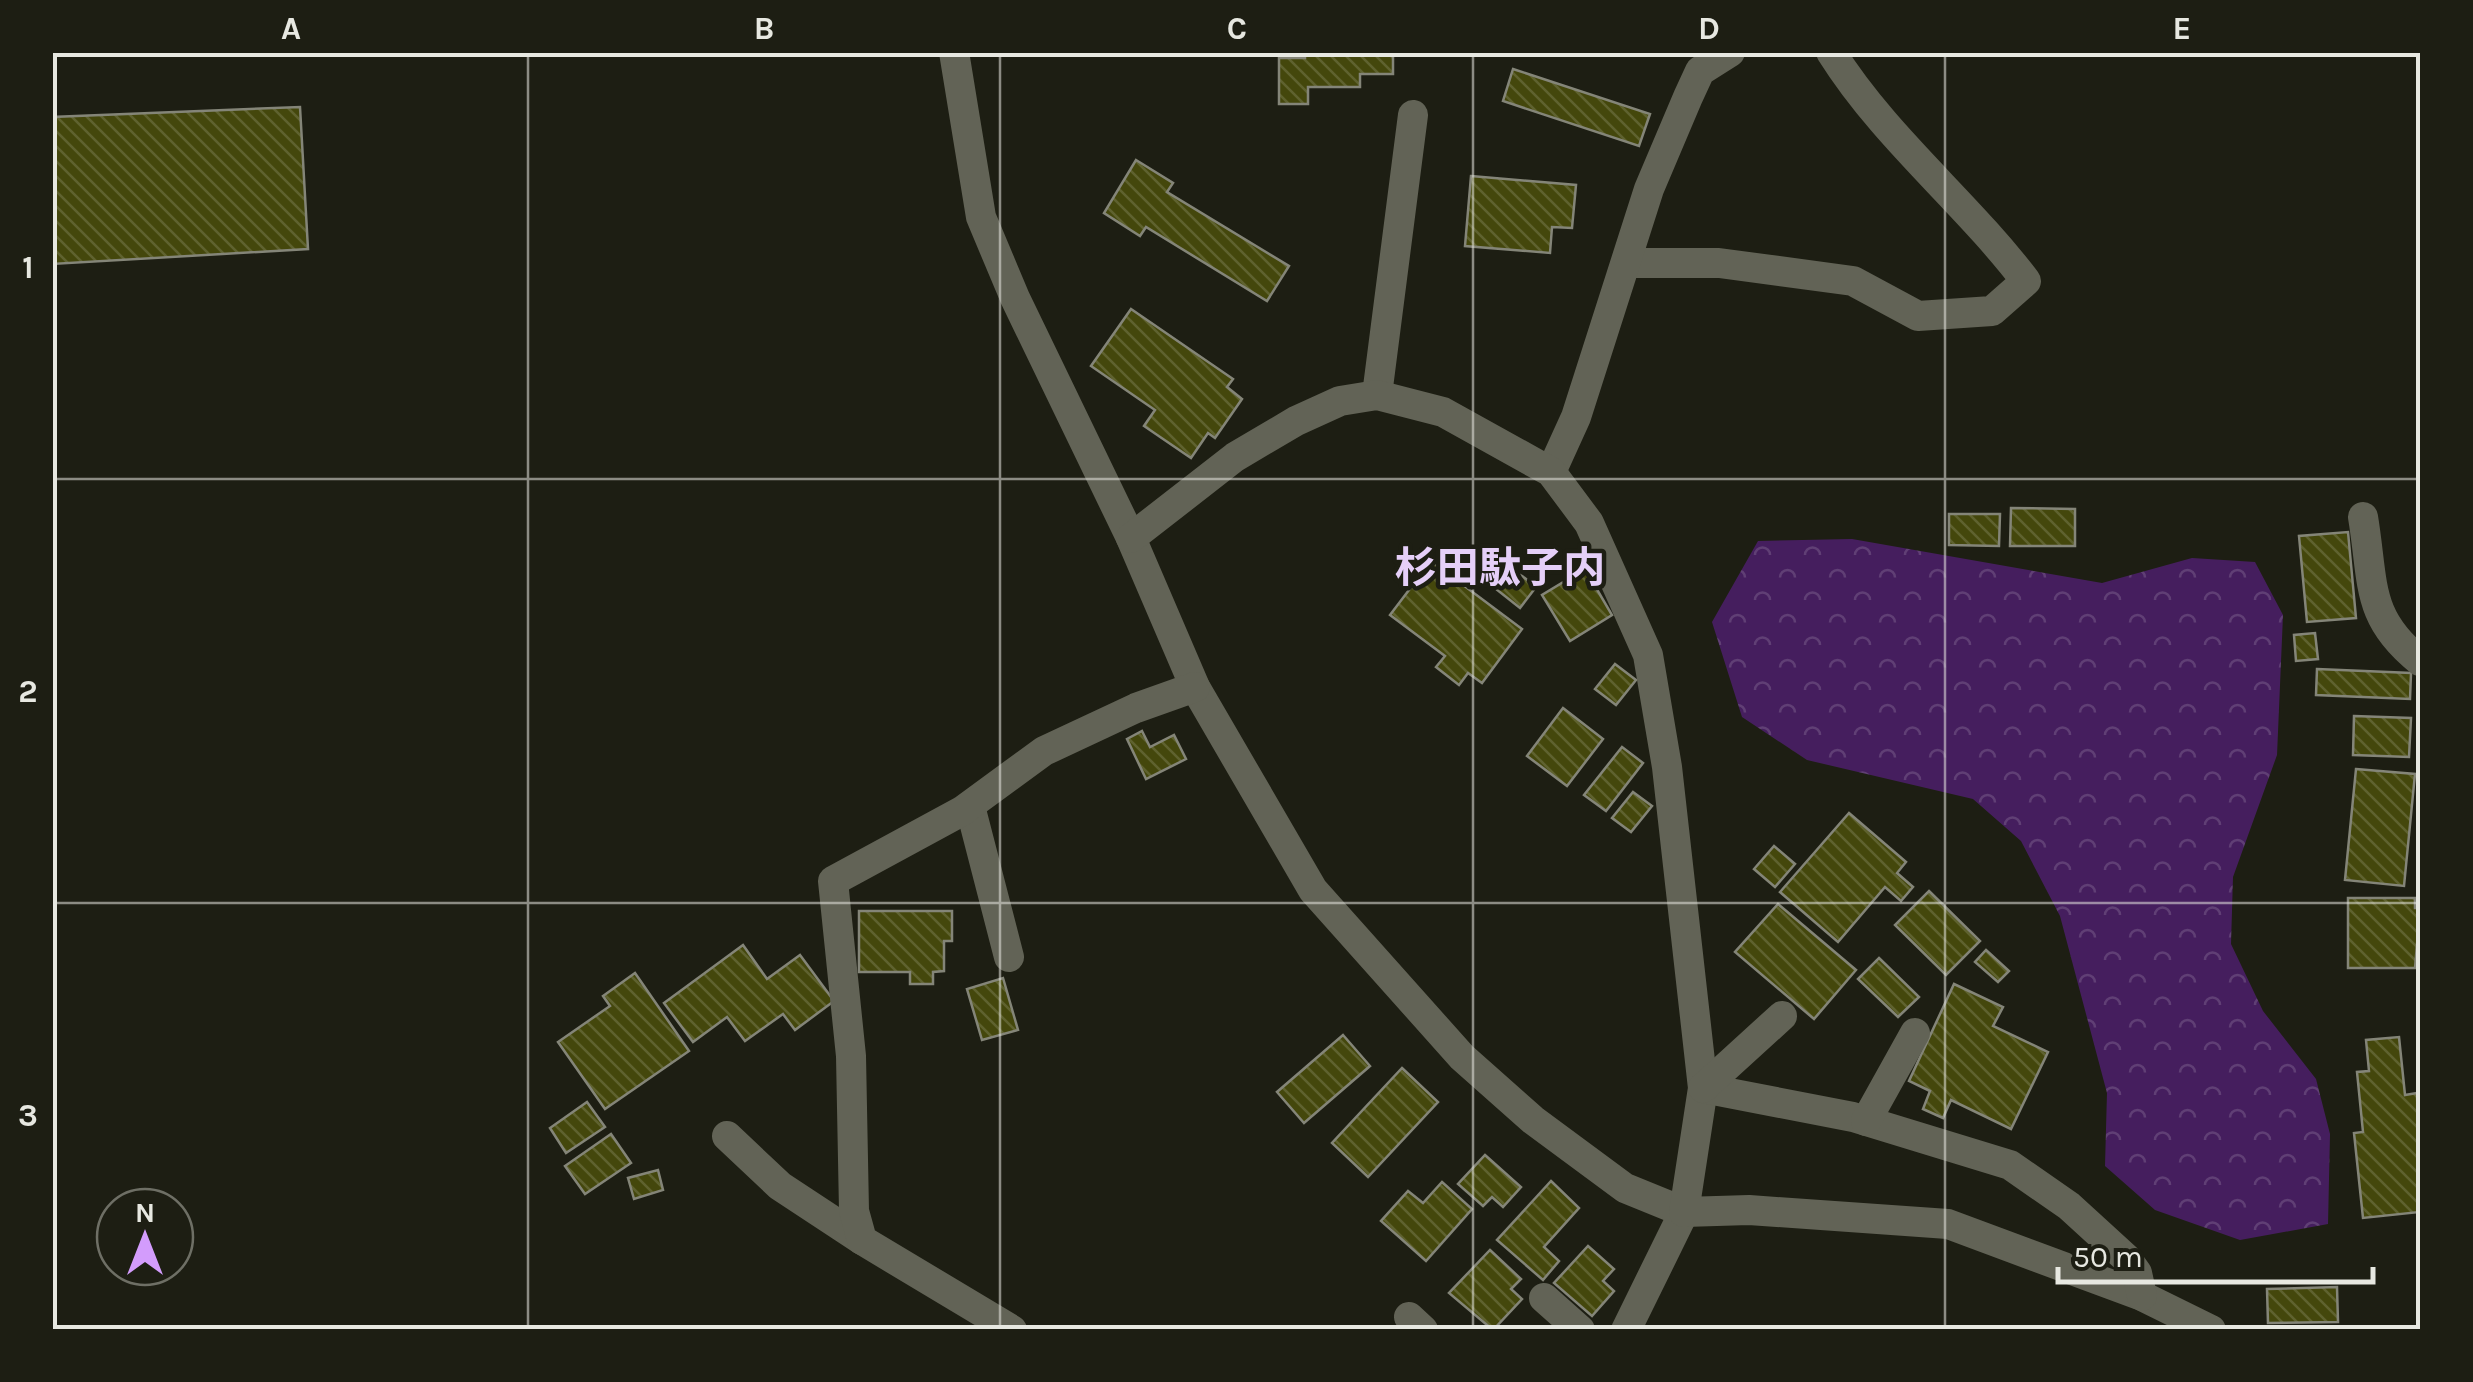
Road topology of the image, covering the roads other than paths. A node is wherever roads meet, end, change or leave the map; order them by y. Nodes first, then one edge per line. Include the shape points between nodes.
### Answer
1 (954, 52) edge
2 (1730, 52) edge
3 (1830, 52) edge
4 (1700, 62) edge
5 (1414, 115) dead end
6 (1627, 263) junction
7 (1377, 395) junction
8 (1550, 472) junction
9 (2363, 517) dead end
10 (1132, 538) junction
11 (2420, 661) edge
12 (1195, 686) junction
13 (970, 806) junction
14 (1009, 957) dead end
15 (1782, 1016) dead end
16 (1915, 1032) dead end
17 (1703, 1088) junction
18 (1866, 1121) junction
19 (727, 1136) dead end
20 (1684, 1212) junction
21 (862, 1240) junction
22 (2142, 1296) junction
23 (1544, 1298) dead end
24 (1012, 1330) edge
25 (1580, 1330) edge
26 (1626, 1330) edge
27 (2211, 1330) edge

1 - 10 street via 982,217
2 - 4 street
3 - 6 street via 1865,102 1989,232 2026,281 1992,311 1918,316 1853,281 1719,263
4 - 6 street
5 - 7 street
6 - 8 street via 1576,417
7 - 8 street via 1443,412
7 - 10 street via 1340,401 1296,421 1235,457
8 - 17 street via 1590,523 1648,655
9 - 11 street via 2380,619
10 - 12 street
12 - 13 street via 1044,751
12 - 20 street via 1313,890 1462,1057 1625,1188
13 - 14 street
13 - 21 street via 833,881 851,1056 854,1211
15 - 17 street
16 - 18 street
17 - 18 street
17 - 20 street
18 - 22 street via 2010,1165 2127,1258
19 - 21 street via 780,1186
20 - 22 street via 1948,1224
20 - 26 street
21 - 24 street
22 - 27 street
23 - 25 street

